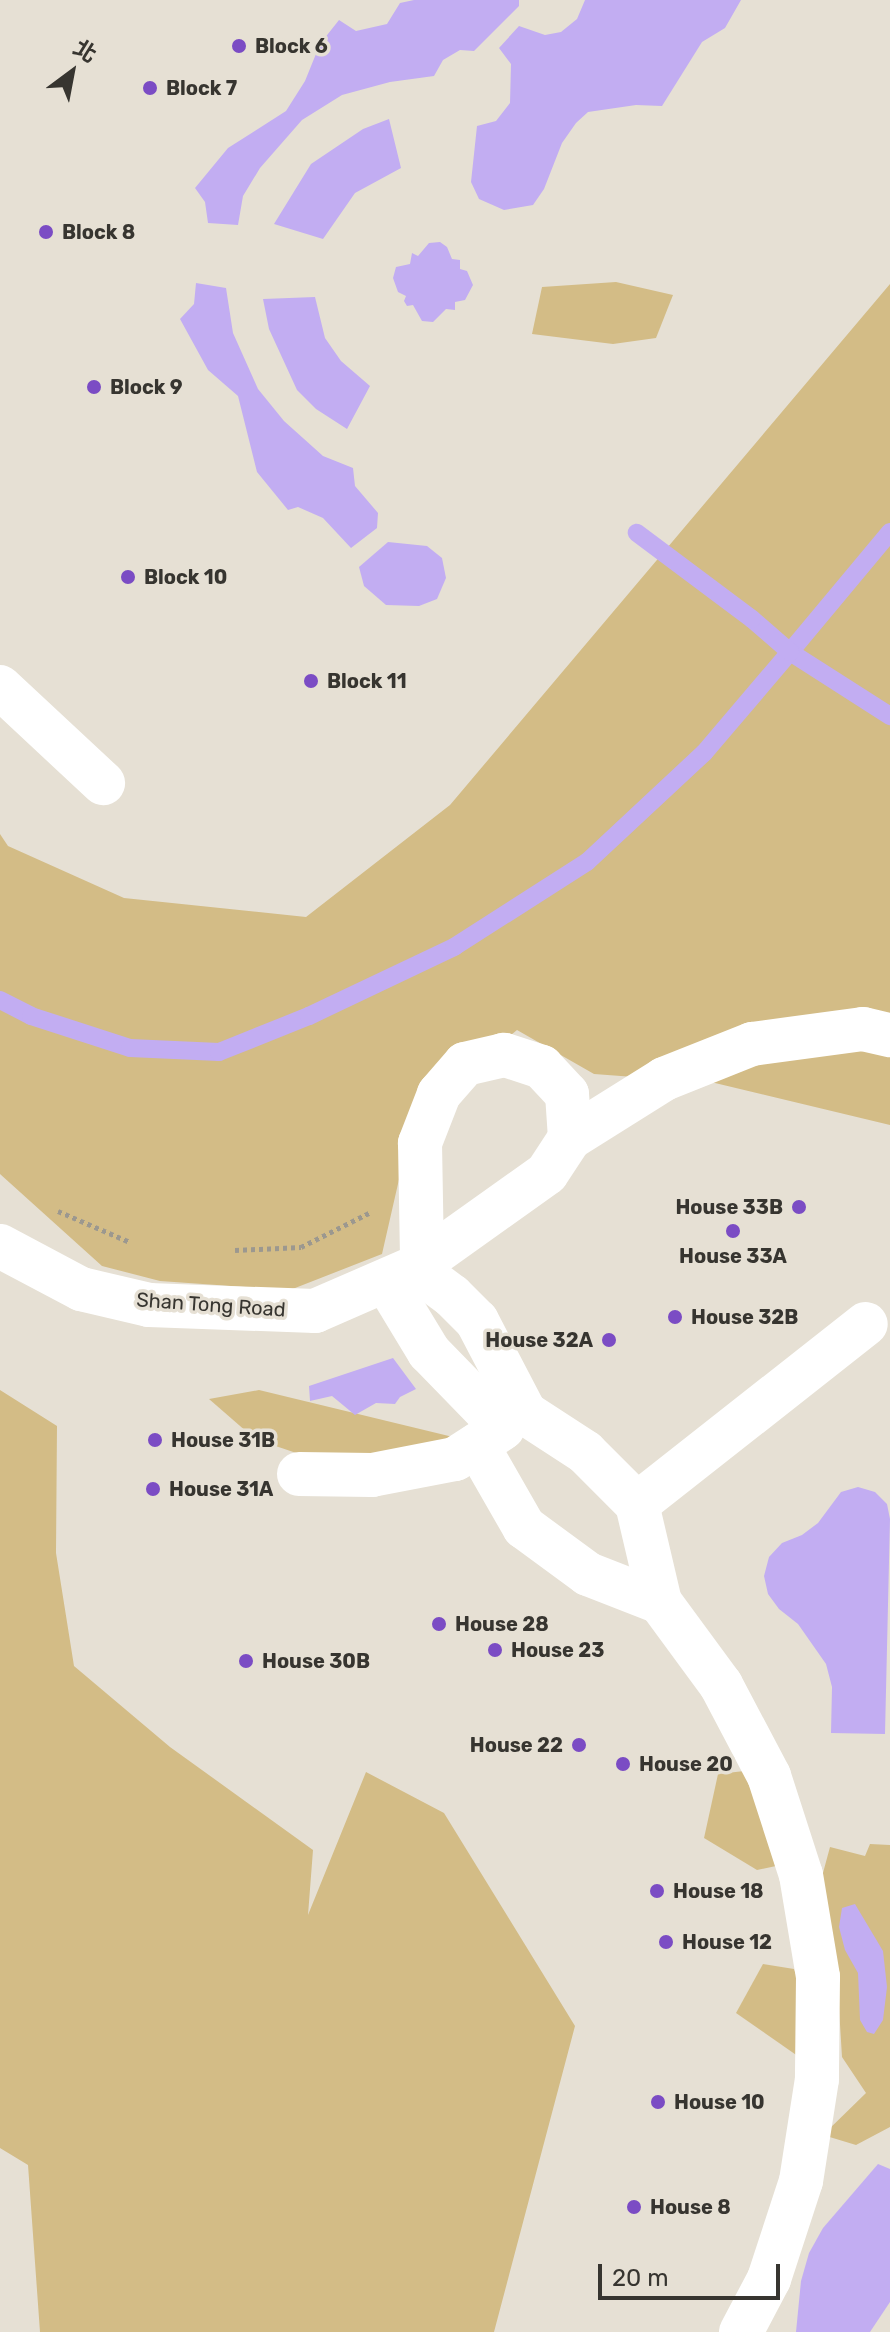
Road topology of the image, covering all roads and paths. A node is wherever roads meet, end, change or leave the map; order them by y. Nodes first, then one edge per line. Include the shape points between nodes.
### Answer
1 (0, 687) edge
2 (103, 783) dead end
3 (890, 1035) edge
4 (570, 1138) junction
5 (371, 1212) dead end
6 (138, 1245) dead end
7 (224, 1251) dead end
8 (14, 1255) edge
9 (407, 1270) junction
10 (866, 1324) dead end
11 (502, 1429) junction
12 (299, 1474) dead end
13 (637, 1504) junction
14 (660, 1602) junction
15 (741, 2332) edge

1 - 2 street
3 - 4 street via 863,1029 752,1044 664,1079
4 - 9 street, Shan Tong Road via 547,1173
4 - 9 street via 567,1094 542,1067 504,1055 465,1064 439,1094 420,1143
5 - 7 path via 301,1247
6 - 8 path via 41,1204
8 - 9 street, Shan Tong Road via 81,1289 149,1305 219,1310 315,1311
9 - 11 street via 429,1352
10 - 13 street
11 - 12 street via 455,1459 372,1475
11 - 13 street via 585,1452
11 - 14 street via 524,1527 588,1574
13 - 14 street
14 - 15 street via 721,1685 769,1776 801,1875 818,1977 817,2079 801,2181 769,2279

